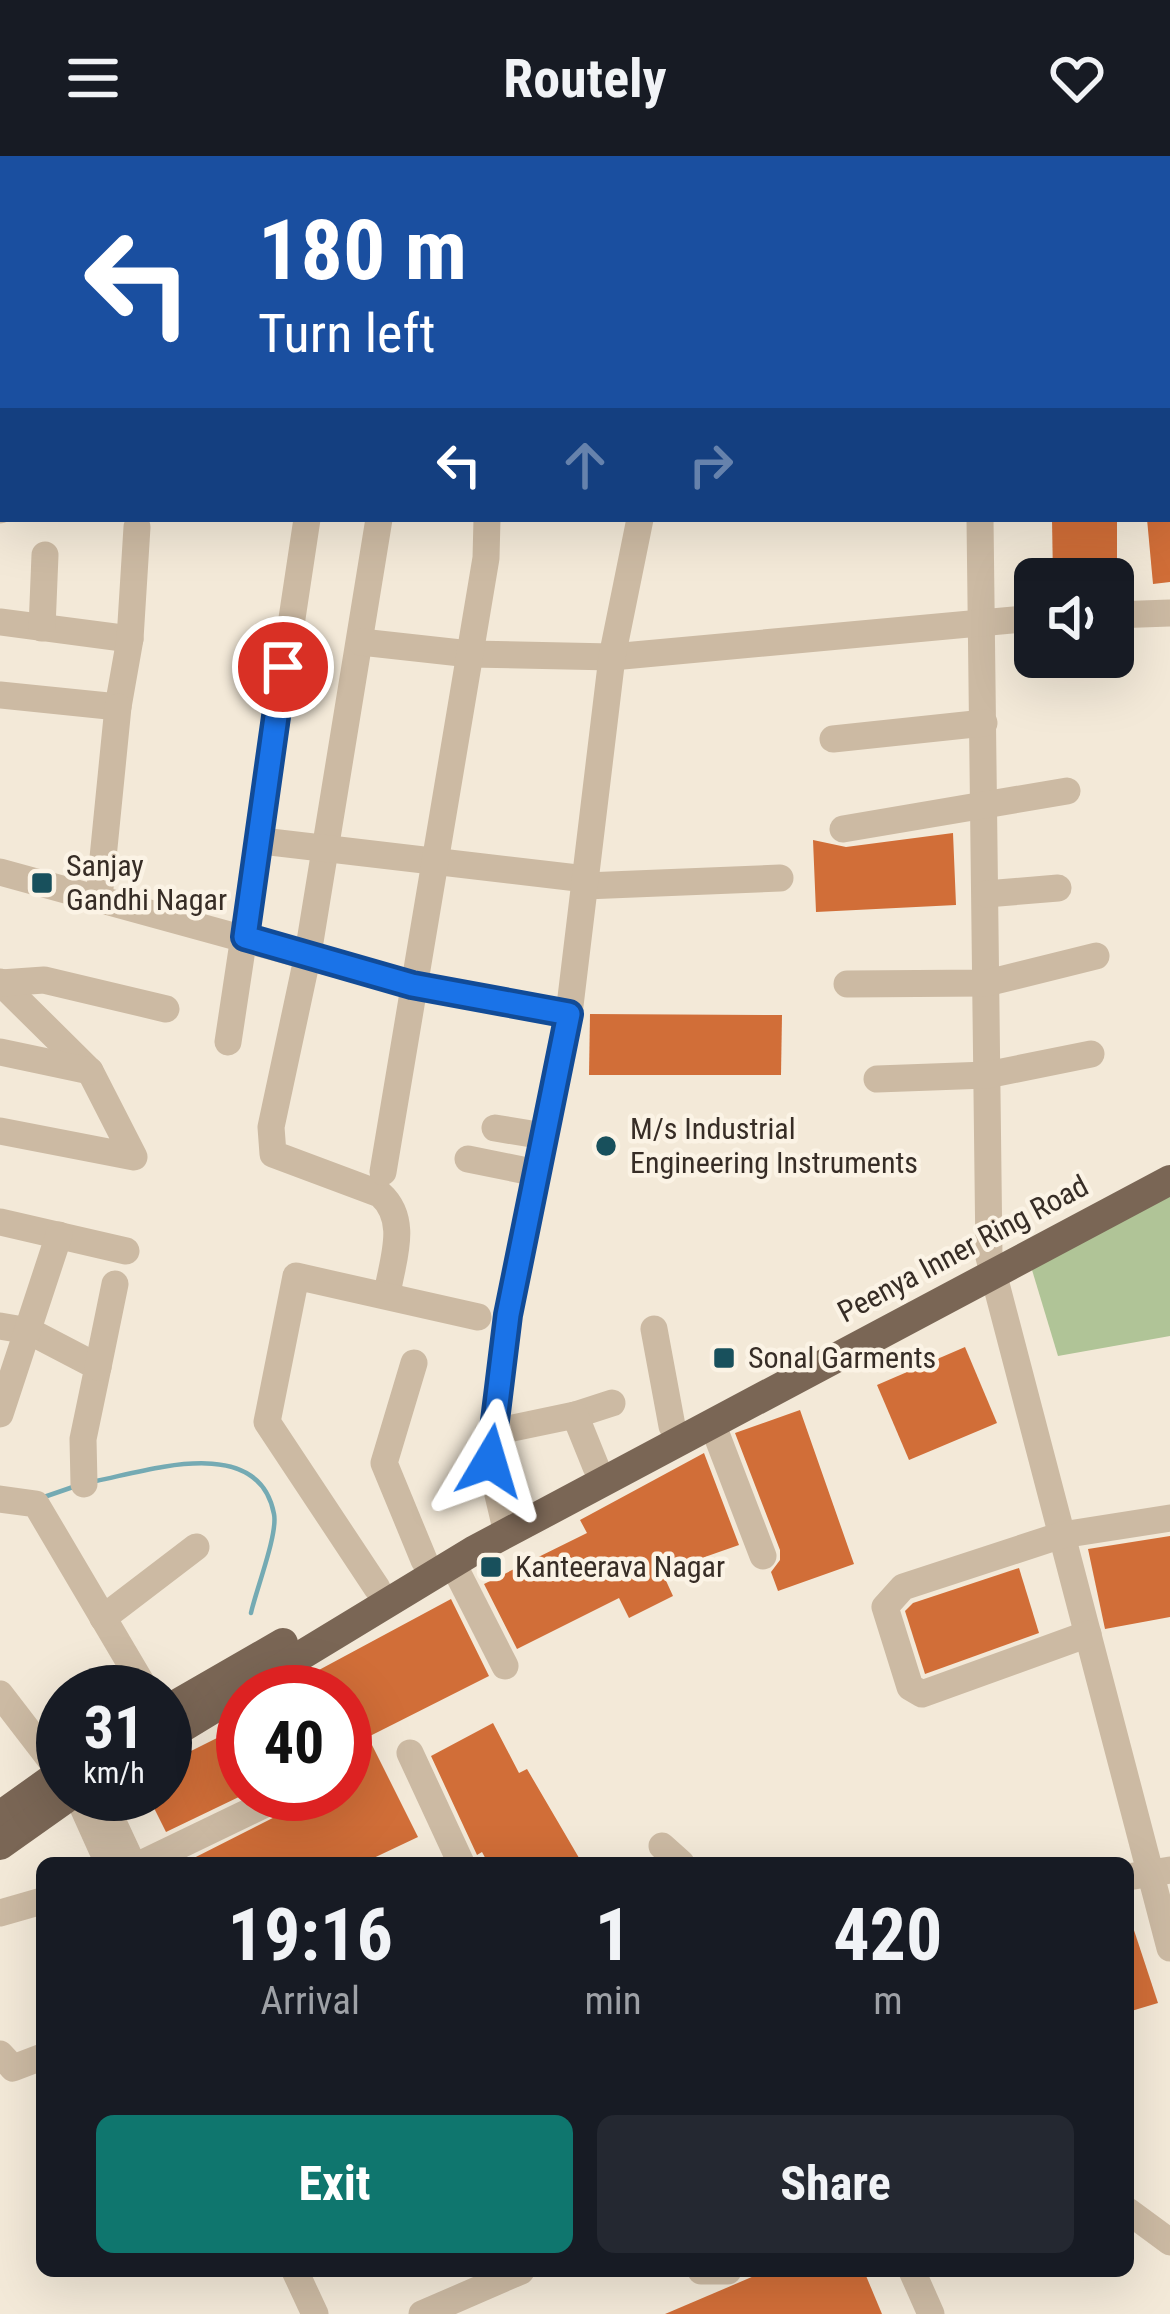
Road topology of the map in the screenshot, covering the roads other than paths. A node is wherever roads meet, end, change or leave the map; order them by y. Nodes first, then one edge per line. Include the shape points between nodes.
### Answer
1 (307, 522) edge
2 (379, 522) edge
3 (488, 522) edge
4 (639, 522) edge
5 (980, 522) edge
6 (137, 527) dead end
7 (45, 555) dead end
8 (1170, 613) edge
9 (1134, 614) edge
10 (1014, 619) edge
11 (983, 620) junction
12 (0, 622) edge
13 (42, 628) junction
14 (130, 639) junction
15 (361, 642) junction
16 (470, 654) junction
17 (612, 657) junction
18 (0, 695) edge
19 (118, 707) junction
20 (984, 723) junction
21 (833, 739) dead end
22 (1067, 791) dead end
23 (985, 808) junction
24 (843, 829) dead end
25 (262, 842) junction
26 (325, 851) junction
27 (437, 866) junction
28 (0, 872) edge
29 (780, 878) dead end
30 (585, 883) junction
31 (1058, 888) dead end
32 (986, 894) junction
33 (99, 898) junction
34 (245, 937) junction
35 (308, 954) junction
36 (1096, 956) dead end
37 (0, 982) edge
38 (986, 983) junction
39 (848, 984) dead end
40 (412, 985) junction
41 (166, 1010) dead end
42 (569, 1014) junction
43 (228, 1042) dead end
44 (0, 1052) edge
45 (1091, 1054) dead end
46 (90, 1071) junction
47 (987, 1076) junction
48 (877, 1079) dead end
49 (495, 1128) dead end
50 (0, 1131) edge
51 (544, 1136) junction
52 (468, 1160) dead end
53 (1170, 1164) edge
54 (383, 1172) dead end
55 (536, 1174) junction
56 (1170, 1180) edge
57 (0, 1222) edge
58 (59, 1235) junction
59 (126, 1251) dead end
60 (990, 1266) junction
61 (116, 1284) dead end
62 (387, 1294) junction
63 (478, 1317) dead end
64 (0, 1326) edge
65 (654, 1329) dead end
66 (29, 1331) junction
67 (414, 1363) dead end
68 (98, 1366) junction
69 (612, 1403) dead end
70 (0, 1414) edge
71 (575, 1415) junction
72 (712, 1424) junction
73 (673, 1426) junction
74 (494, 1432) junction
75 (596, 1467) junction
76 (84, 1484) dead end
77 (0, 1499) edge
78 (1170, 1518) edge
79 (504, 1526) junction
80 (1062, 1535) junction
81 (196, 1547) dead end
82 (764, 1556) dead end
83 (439, 1562) junction
84 (377, 1588) junction
85 (103, 1618) junction
86 (1088, 1634) junction
87 (131, 1665) edge
88 (505, 1666) dead end
89 (0, 1694) edge
90 (192, 1695) edge
91 (192, 1721) edge
92 (36, 1741) edge
93 (410, 1753) dead end
94 (36, 1797) edge
95 (36, 1811) edge
96 (0, 1816) edge
97 (87, 1821) edge
98 (113, 1821) edge
99 (230, 1821) edge
100 (0, 1845) edge
101 (105, 1857) edge
102 (129, 1857) edge
103 (155, 1857) edge
104 (458, 1857) edge
105 (1150, 1873) edge
106 (36, 1903) edge
107 (0, 1913) edge
108 (1170, 1948) edge
109 (0, 2054) edge
110 (36, 2059) edge
111 (1134, 2215) edge
112 (1170, 2242) edge
113 (298, 2277) edge
114 (317, 2277) edge
115 (506, 2277) edge
116 (918, 2277) edge
117 (315, 2314) edge
118 (333, 2314) edge
119 (422, 2314) edge
120 (931, 2314) edge

1 - 25 street
2 - 15 street
3 - 16 street
4 - 17 street
5 - 11 street
6 - 14 street
7 - 13 street
8 - 9 street
10 - 11 street
11 - 17 street
11 - 20 street
12 - 13 street
13 - 14 street
14 - 19 street
15 - 16 street
15 - 26 street
16 - 17 street
16 - 27 street
17 - 30 street
18 - 19 street
19 - 33 street
20 - 21 street
20 - 23 street
22 - 23 street
23 - 24 street
23 - 32 street via 974,865
25 - 26 street
25 - 34 street
26 - 27 street
26 - 35 street
27 - 30 street
27 - 40 street
28 - 33 street
29 - 30 street
30 - 42 street
31 - 32 street
32 - 38 street
33 - 34 street
34 - 35 street
34 - 43 street
35 - 40 street
35 - 62 street via 271,1127 273,1154 393,1205 399,1222
36 - 38 street
37 - 41 street via 44,980
37 - 46 street
38 - 39 street
38 - 47 street
40 - 42 street
40 - 54 street
42 - 51 street
44 - 46 street
45 - 47 street
46 - 50 street via 134,1157
47 - 48 street
47 - 60 street
49 - 51 street
51 - 55 street
52 - 55 street
53 - 60 main road, Peenya Inner Ring Road
55 - 74 street
56 - 60 main road, Peenya Inner Ring Road
57 - 58 street
58 - 59 street
58 - 66 street
60 - 72 main road, Peenya Inner Ring Road
60 - 73 main road, Peenya Inner Ring Road
60 - 80 street
61 - 68 street
62 - 63 street
62 - 84 street via 296,1276 267,1422
64 - 66 street
65 - 73 street
66 - 68 street
66 - 70 street
67 - 83 street via 383,1463
68 - 76 street via 83,1439
69 - 71 street
71 - 74 street
71 - 75 street
72 - 79 main road, Peenya Inner Ring Road
72 - 82 street
73 - 75 main road, Peenya Inner Ring Road
74 - 79 street via 490,1461
75 - 79 main road, Peenya Inner Ring Road
77 - 85 street via 36,1504
78 - 80 street
79 - 83 main road, Peenya Inner Ring Road
80 - 86 street
80 - 86 street via 903,1587 885,1607 891,1638 910,1687 922,1694
81 - 85 street
83 - 84 main road, Peenya Inner Ring Road
83 - 88 street
83 - 91 main road, Peenya Inner Ring Road
84 - 90 main road, Peenya Inner Ring Road
85 - 87 street
86 - 105 street
89 - 92 street
93 - 104 street
94 - 96 main road
95 - 100 main road
97 - 101 street
98 - 102 street
99 - 103 street
105 - 108 street
106 - 107 street
109 - 110 street via 14,2068
111 - 112 street
113 - 117 street
114 - 118 street
115 - 119 street
116 - 120 street

